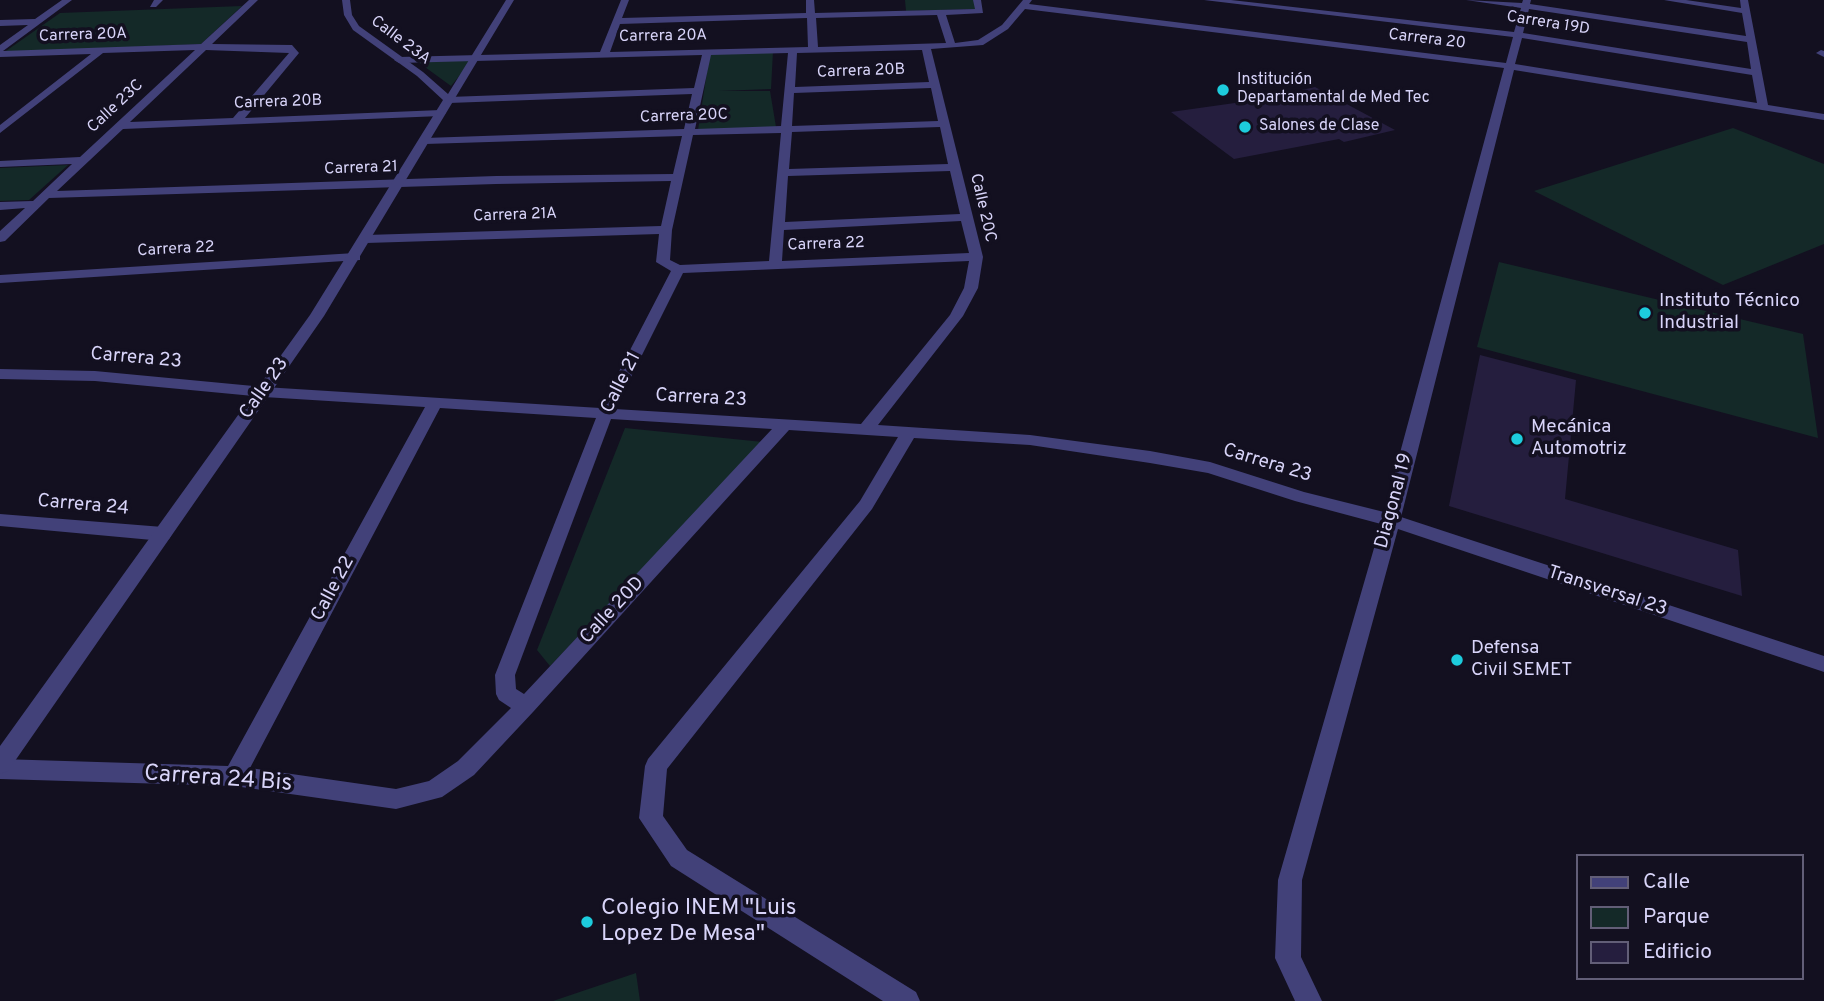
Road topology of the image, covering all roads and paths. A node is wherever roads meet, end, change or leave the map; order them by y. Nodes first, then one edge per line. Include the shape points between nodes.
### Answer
1 (68, 0) edge
2 (254, 0) edge
3 (346, 0) edge
4 (510, 0) edge
5 (625, 0) edge
6 (810, 0) edge
7 (902, 0) edge
8 (977, 0) edge
9 (1208, 0) edge
10 (1470, 0) edge
11 (1668, 0) edge
12 (1744, 0) edge
13 (1026, 3) edge
14 (1527, 3) edge
15 (941, 12) junction
16 (1746, 12) junction
17 (904, 13) junction
18 (1238, 14) edge
19 (810, 17) junction
20 (617, 21) junction
21 (37, 22) junction
22 (0, 23) edge
23 (1518, 35) junction
24 (1751, 40) junction
25 (951, 46) junction
26 (205, 47) junction
27 (926, 47) junction
28 (813, 49) junction
29 (793, 50) junction
30 (100, 51) junction
31 (0, 52) edge
32 (707, 52) junction
33 (604, 54) junction
34 (475, 57) junction
35 (399, 60) junction
36 (1510, 66) junction
37 (1757, 74) junction
38 (935, 85) junction
39 (789, 90) junction
40 (699, 91) junction
41 (449, 100) junction
42 (1763, 108) junction
43 (441, 113) junction
44 (1824, 117) edge
45 (237, 120) junction
46 (945, 124) junction
47 (117, 126) junction
48 (785, 129) junction
49 (0, 130) edge
50 (690, 133) junction
51 (425, 141) junction
52 (81, 160) junction
53 (0, 164) edge
54 (955, 167) junction
55 (784, 173) junction
56 (678, 177) junction
57 (399, 183) junction
58 (40, 200) junction
59 (0, 206) edge
60 (967, 217) junction
61 (780, 226) junction
62 (666, 230) junction
63 (0, 238) edge
64 (366, 239) junction
65 (355, 257) junction
66 (976, 257) junction
67 (775, 264) junction
68 (678, 269) junction
69 (0, 279) edge
70 (0, 374) edge
71 (264, 391) junction
72 (435, 403) junction
73 (606, 414) junction
74 (785, 425) junction
75 (867, 428) junction
76 (909, 432) junction
77 (0, 520) edge
78 (1391, 520) junction
79 (163, 534) junction
80 (1824, 664) edge
81 (526, 706) junction
82 (0, 766) edge
83 (234, 776) junction
84 (435, 790) joint
85 (907, 1001) edge
86 (1309, 1001) edge

1 - 21 street
2 - 26 street, Calle 23C
3 - 35 street, Calle 23A via 356,28
4 - 34 street, Calle 23
5 - 20 street
6 - 19 street
7 - 17 street
8 - 15 street via 980,10
9 - 18 street, Carrera 19D
10 - 14 street
11 - 16 street
12 - 16 street
13 - 18 street, Carrera 20
13 - 25 street, Carrera 20A via 994,35 980,43
14 - 23 street, Diagonal 19
14 - 24 street
15 - 17 street
15 - 25 street
16 - 24 street
17 - 19 street
18 - 23 street, Carrera 19D
18 - 36 street, Carrera 20
19 - 20 street
19 - 28 street
20 - 33 street
21 - 22 street
21 - 31 street
23 - 36 street, Diagonal 19
23 - 37 street, Carrera 19D
24 - 37 street
25 - 27 street, Carrera 20A
26 - 30 street, Carrera 20A
26 - 45 street, Carrera 20A via 292,48 294,53
26 - 47 street, Calle 23C
27 - 28 street, Carrera 20A
27 - 38 street, Calle 20C
28 - 29 street, Carrera 20A
29 - 32 street, Carrera 20A
29 - 39 street
30 - 31 street, Carrera 20A
30 - 49 street
32 - 33 street, Carrera 20A
32 - 40 street
33 - 34 street, Carrera 20A
34 - 35 street, Carrera 20A
34 - 41 street, Calle 23
35 - 41 street, Calle 23A
36 - 42 street, Carrera 20
36 - 78 street, Diagonal 19
37 - 42 street
38 - 39 street, Carrera 20B
38 - 46 street, Calle 20C
39 - 48 street
40 - 41 street
40 - 50 street
41 - 43 street, Calle 23
42 - 44 street, Carrera 20
43 - 45 street, Carrera 20B
43 - 51 street, Calle 23
45 - 47 street, Carrera 20B
46 - 48 street, Carrera 20C
46 - 54 street, Calle 20C
47 - 52 street, Calle 23C
48 - 50 street, Carrera 20C
48 - 55 street
50 - 51 street, Carrera 20C
50 - 56 street
51 - 57 street, Calle 23
52 - 53 street
52 - 58 street, Calle 23C
54 - 55 street
54 - 60 street, Calle 20C
55 - 61 street
56 - 57 street, Carrera 21
56 - 62 street
57 - 58 street, Carrera 21
57 - 64 street, Calle 23
58 - 59 street
58 - 63 street, Calle 23C
60 - 61 street
60 - 66 street, Calle 20C
61 - 67 street
62 - 64 street, Carrera 21A
62 - 68 street via 663,262
64 - 65 street, Calle 23
65 - 69 street, Carrera 22
65 - 71 street, Calle 23
66 - 67 street, Carrera 22
66 - 75 street, Calle 20C via 971,288 956,316
67 - 68 street, Carrera 22
68 - 73 street, Calle 21
70 - 71 street, Carrera 23 via 94,376
71 - 72 street, Carrera 23
71 - 79 street, Calle 23
72 - 73 street, Carrera 23
72 - 83 street, Calle 22
73 - 74 street, Carrera 23
73 - 81 street, Calle 21 via 505,675 506,694
74 - 75 street, Carrera 23
74 - 81 street, Calle 20D
75 - 76 street, Carrera 23
76 - 78 street, Carrera 23 via 1030,440 1186,463
76 - 85 street via 866,505 656,766 651,818 678,858
77 - 79 street, Carrera 24
78 - 80 street, Transversal 23
78 - 86 street, Diagonal 19 via 1290,880 1289,958
79 - 82 street, Calle 23
81 - 84 street, Calle 20D via 466,768
82 - 83 street, Carrera 24 Bis
83 - 84 street, Carrera 24 Bis via 396,799

